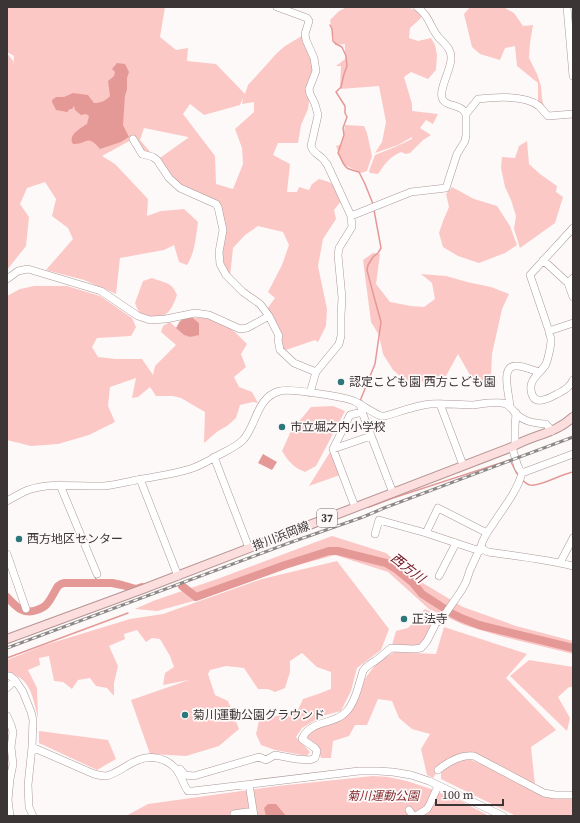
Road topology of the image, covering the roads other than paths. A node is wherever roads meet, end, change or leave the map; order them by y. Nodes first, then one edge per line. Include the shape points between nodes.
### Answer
1 (277, 7) edge
2 (417, 7) edge
3 (567, 7) edge
4 (573, 76) edge
5 (466, 114) junction
6 (573, 114) edge
7 (133, 139) dead end
8 (351, 216) junction
9 (573, 228) edge
10 (543, 260) junction
11 (7, 279) edge
12 (571, 280) edge
13 (573, 297) edge
14 (269, 316) junction
15 (573, 323) edge
16 (549, 331) junction
17 (316, 372) junction
18 (539, 372) junction
19 (573, 380) edge
20 (310, 393) junction
21 (440, 404) junction
22 (510, 407) junction
23 (360, 410) junction
24 (516, 413) junction
25 (572, 420) edge
26 (552, 431) junction
27 (370, 436) junction
28 (513, 446) junction
29 (333, 449) junction
30 (573, 454) edge
31 (214, 457) junction
32 (463, 466) junction
33 (521, 476) junction
34 (140, 479) junction
35 (60, 485) junction
36 (394, 492) junction
37 (7, 502) edge
38 (355, 507) junction
39 (426, 533) junction
40 (487, 533) junction
41 (375, 534) dead end
42 (573, 538) edge
43 (456, 543) junction
44 (249, 548) junction
45 (481, 549) junction
46 (7, 554) edge
47 (560, 563) junction
48 (573, 566) edge
49 (97, 574) dead end
50 (178, 576) junction
51 (439, 576) dead end
52 (26, 609) dead end
53 (7, 639) edge
54 (7, 676) edge
55 (15, 680) junction
56 (7, 688) edge
57 (7, 716) edge
58 (9, 726) edge
59 (32, 747) junction
60 (170, 763) junction
61 (438, 770) dead end
62 (9, 776) edge
63 (248, 784) junction
64 (438, 786) junction
65 (573, 795) edge
66 (234, 814) dead end
67 (253, 814) edge
68 (413, 814) edge
69 (10, 816) edge
70 (33, 816) edge
71 (503, 816) edge

1 - 8 street via 307,18 309,22 305,34 316,71 309,89 318,116 311,146 327,164
2 - 5 street via 427,16 436,34 451,53 451,64 441,95 443,101 461,108
3 - 4 street
5 - 6 street via 478,99 498,97 533,102 548,116
5 - 8 street via 465,141 457,154 446,188 411,192
7 - 14 street via 142,154 157,160 169,178 180,188 216,204 223,230 219,252 220,264 226,275 260,304
8 - 17 street via 352,227 339,248 338,255 342,298 341,336 339,344
9 - 10 street
10 - 12 street
10 - 16 street via 530,275
11 - 14 street via 28,268 100,291 138,316 150,320 195,313 209,315 240,329 248,328
12 - 13 street
14 - 17 street via 279,336 280,350 294,363
15 - 16 street
16 - 18 street via 551,340 548,358
17 - 20 street
18 - 19 street via 531,383 530,390 536,400 542,401 565,390
18 - 22 street via 512,367 506,379
20 - 23 street via 353,401
20 - 31 street via 287,390 272,394 264,401 242,441
21 - 22 street via 501,403
21 - 23 street via 385,416
21 - 32 street
22 - 24 street
23 - 27 street
23 - 29 street via 350,415
24 - 26 street via 524,420 546,424
24 - 28 street
25 - 26 main road, 掛川浜岡線 / 37
26 - 28 main road, 掛川浜岡線 / 37
27 - 29 street
27 - 36 street
28 - 32 main road, 掛川浜岡線 / 37
28 - 33 street
29 - 38 street
30 - 33 street
31 - 34 street via 190,469
31 - 44 street
32 - 36 main road, 掛川浜岡線 / 37
33 - 40 street
34 - 35 street via 104,486
34 - 50 street
35 - 37 street via 28,490
35 - 49 street
36 - 38 main road, 掛川浜岡線 / 37
38 - 44 main road, 掛川浜岡線 / 37
39 - 40 street via 438,508
39 - 41 street via 379,520
39 - 43 street
40 - 45 street
42 - 47 street
43 - 45 street
43 - 51 street
44 - 50 main road, 掛川浜岡線 / 37
45 - 47 street
45 - 60 street via 466,582 421,648 391,648 365,668 345,713 305,732 302,739 315,748 315,758 296,759 275,755 266,760 259,757 194,776 185,775 176,764
46 - 52 street
47 - 48 street
50 - 53 main road, 掛川浜岡線 / 37
54 - 55 street
55 - 56 street
55 - 59 street via 31,712
57 - 58 street
58 - 62 street via 13,732 14,764
59 - 60 street via 101,776 112,774 142,758 158,758
59 - 70 street via 28,785 29,807
60 - 63 street via 179,772 188,791
61 - 65 street via 461,756 469,755 544,793
62 - 69 street
63 - 64 street via 378,771 402,773
63 - 67 street
64 - 68 street via 428,811
64 - 71 street
66 - 67 street

